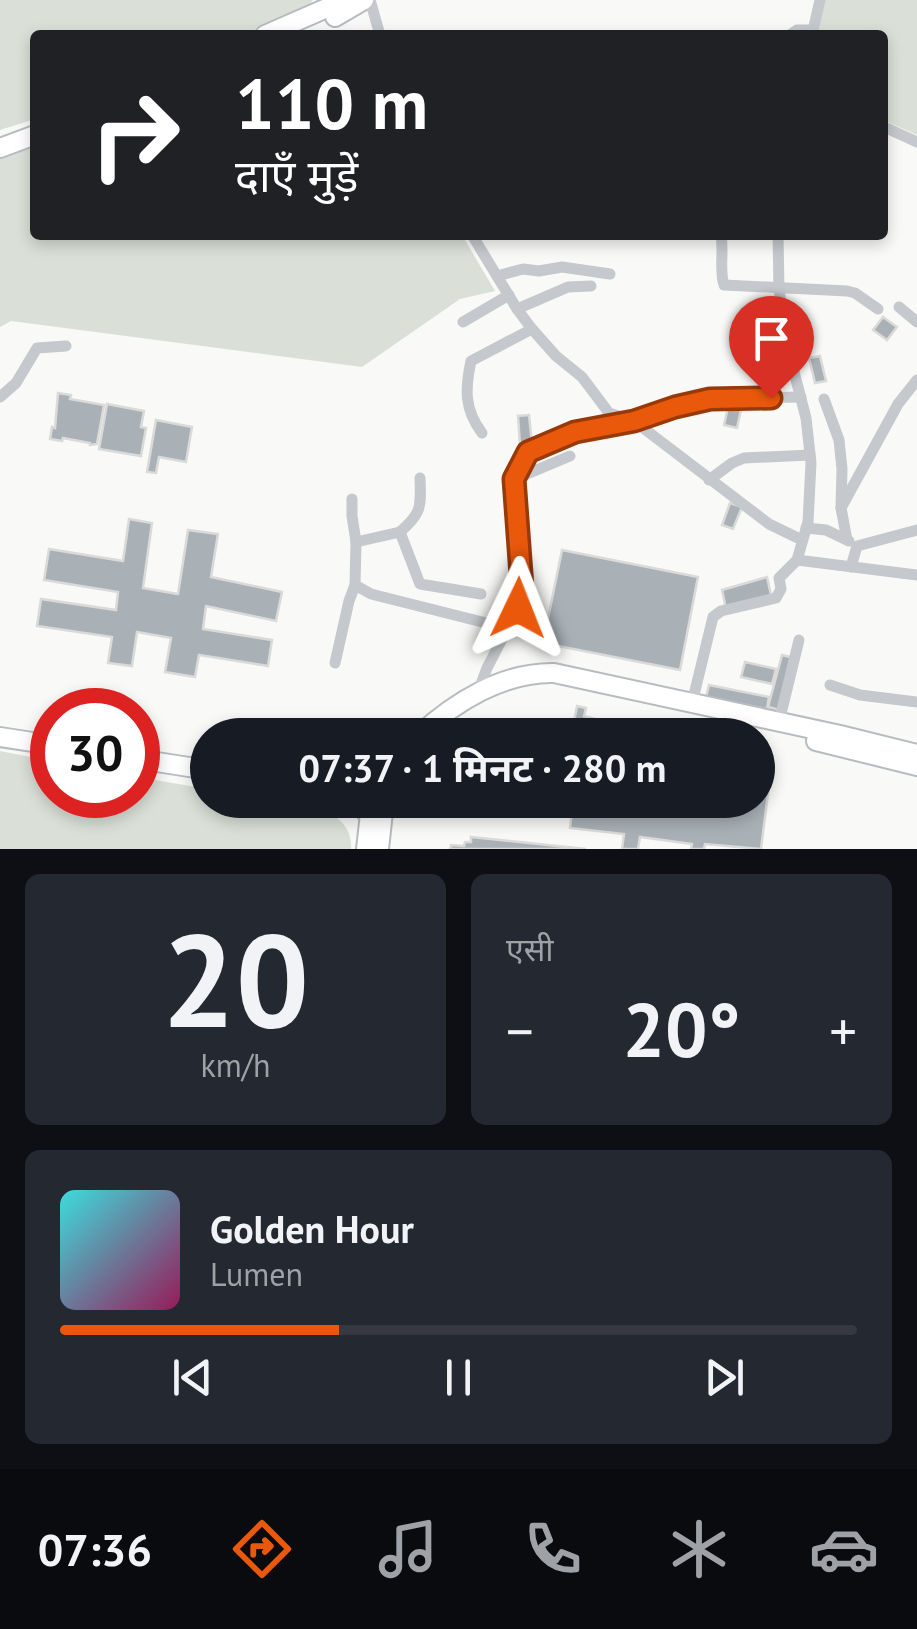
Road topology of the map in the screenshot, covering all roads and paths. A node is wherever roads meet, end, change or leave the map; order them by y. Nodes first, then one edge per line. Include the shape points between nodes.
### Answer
1 (346, 0) edge
2 (367, 0) edge
3 (820, 0) edge
4 (277, 30) edge
5 (302, 30) edge
6 (378, 30) edge
7 (813, 30) edge
8 (888, 129) edge
9 (30, 130) edge
10 (30, 138) edge
11 (0, 140) edge
12 (917, 142) edge
13 (0, 148) edge
14 (475, 240) edge
15 (722, 240) edge
16 (778, 240) edge
17 (610, 274) dead end
18 (497, 276) junction
19 (591, 286) dead end
20 (780, 289) junction
21 (510, 295) junction
22 (900, 306) dead end
23 (517, 309) junction
24 (878, 309) dead end
25 (464, 322) dead end
26 (917, 322) edge
27 (532, 329) junction
28 (66, 346) dead end
29 (917, 380) edge
30 (802, 396) junction
31 (0, 398) edge
32 (824, 399) dead end
33 (634, 421) junction
34 (482, 433) dead end
35 (570, 456) dead end
36 (810, 456) junction
37 (420, 478) dead end
38 (514, 479) junction
39 (709, 480) junction
40 (352, 499) dead end
41 (841, 508) junction
42 (917, 530) edge
43 (400, 532) junction
44 (804, 534) junction
45 (356, 542) junction
46 (852, 543) junction
47 (796, 560) junction
48 (851, 567) junction
49 (917, 576) edge
50 (355, 585) junction
51 (481, 594) dead end
52 (506, 628) junction
53 (799, 640) dead end
54 (336, 663) dead end
55 (830, 685) dead end
56 (478, 692) junction
57 (917, 702) edge
58 (692, 703) junction
59 (440, 718) edge
60 (459, 718) edge
61 (712, 718) edge
62 (779, 722) junction
63 (775, 731) edge
64 (0, 736) edge
65 (30, 741) edge
66 (872, 749) junction
67 (917, 754) edge
68 (160, 762) edge
69 (917, 766) edge
70 (190, 767) edge
71 (373, 818) edge
72 (377, 818) edge
73 (366, 849) edge
74 (379, 849) edge

1 - 4 street
2 - 5 street
2 - 6 street
3 - 7 street
8 - 12 street
9 - 11 street
10 - 13 street
14 - 18 street
15 - 20 street via 724,285
16 - 20 street
17 - 18 street via 562,267
18 - 21 street
19 - 23 street via 568,287
20 - 24 street via 855,293
20 - 30 street
21 - 23 street
21 - 25 street
22 - 26 street
23 - 27 street
27 - 33 street via 609,413
27 - 34 street via 471,361 466,401
28 - 31 street via 37,348
29 - 41 street
30 - 33 street via 710,399
30 - 36 street
32 - 41 street via 839,440
33 - 38 street via 575,432 528,452
33 - 39 street
35 - 38 street
36 - 39 street via 744,458
36 - 44 street
37 - 43 street via 417,518
38 - 52 street via 522,588
39 - 44 street via 769,524
40 - 45 street
41 - 46 street
42 - 46 street
43 - 45 street
43 - 51 street via 420,584
44 - 46 street via 826,530
44 - 47 street
45 - 50 street
46 - 48 street
47 - 48 street
47 - 58 street via 779,578 776,598 713,617
48 - 49 street
50 - 52 street
50 - 54 street
52 - 56 street
53 - 62 street
55 - 57 street
56 - 58 street via 554,673
56 - 59 street
58 - 62 street
60 - 61 street via 494,696 551,684
62 - 66 street
63 - 66 street
64 - 65 street
66 - 67 street
66 - 69 street
68 - 70 street
71 - 73 street
72 - 74 street

